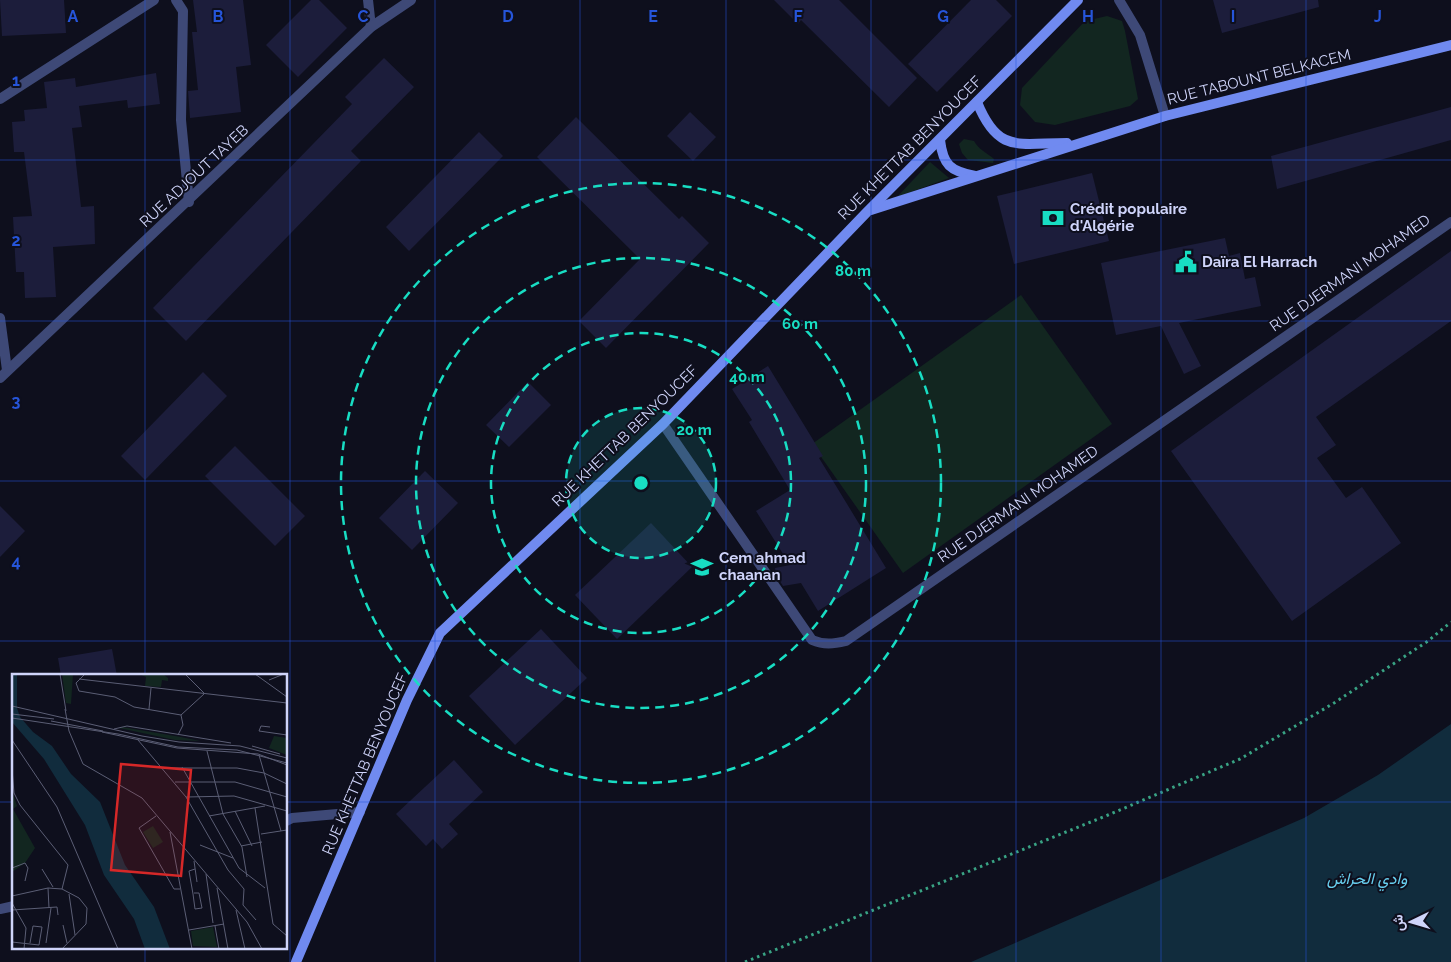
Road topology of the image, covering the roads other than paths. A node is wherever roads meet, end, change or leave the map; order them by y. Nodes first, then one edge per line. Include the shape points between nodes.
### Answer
1 (154, 0) edge
2 (176, 0) edge
3 (368, 0) edge
4 (411, 0) edge
5 (1078, 0) edge
6 (1119, 0) edge
7 (372, 27) junction
8 (1451, 45) edge
9 (0, 99) edge
10 (977, 102) junction
11 (1165, 116) junction
12 (940, 140) junction
13 (1076, 143) junction
14 (977, 176) junction
15 (189, 202) junction
16 (867, 212) junction
17 (1451, 222) edge
18 (0, 318) edge
19 (8, 370) junction
20 (0, 378) edge
21 (663, 424) junction
22 (360, 812) junction
23 (288, 820) edge
24 (296, 962) edge

1 - 9 street
2 - 15 street via 183,11 181,120
3 - 7 street
4 - 7 street, RUE ADJOUT TAYEB
5 - 10 main road, RUE KHETTAB BENYOUCEF
6 - 11 street via 1140,35
7 - 15 street, RUE ADJOUT TAYEB
8 - 11 main road, RUE TABOUNT BELKACEM
10 - 12 main road, RUE KHETTAB BENYOUCEF
10 - 13 main road via 985,123 998,137 1025,144
11 - 13 main road, RUE TABOUNT BELKACEM
12 - 14 main road via 944,160 949,166 956,172
12 - 16 main road, RUE KHETTAB BENYOUCEF
13 - 14 main road
14 - 16 main road
15 - 19 street, RUE ADJOUT TAYEB
16 - 21 main road, RUE KHETTAB BENYOUCEF
17 - 21 street, RUE DJERMANI MOHAMED via 846,641 835,644 812,640
18 - 19 street
19 - 20 street, RUE ADJOUT TAYEB
21 - 22 main road, RUE KHETTAB BENYOUCEF via 440,634 407,700
22 - 23 street
22 - 24 main road, RUE KHETTAB BENYOUCEF

